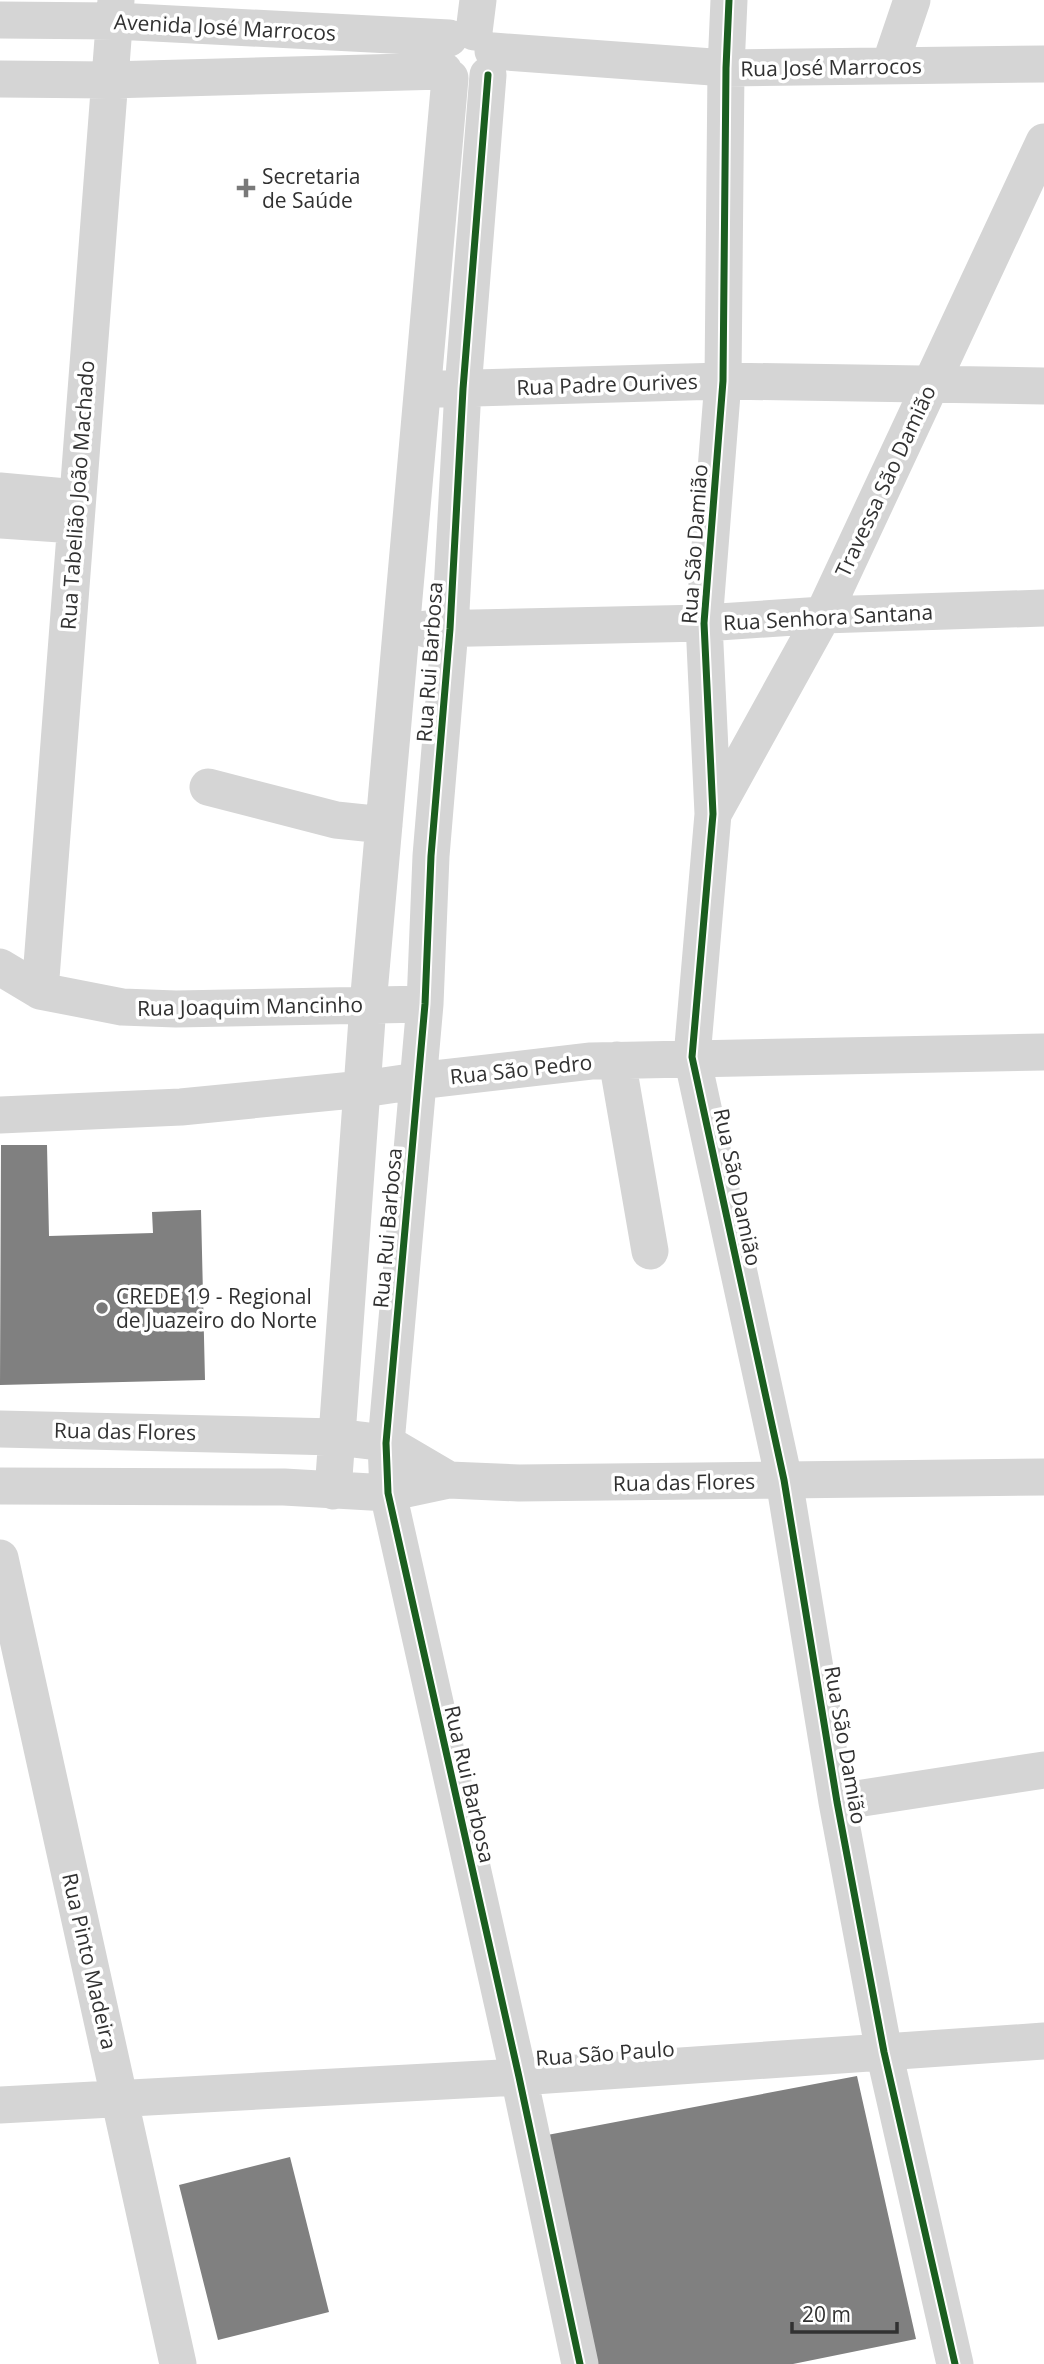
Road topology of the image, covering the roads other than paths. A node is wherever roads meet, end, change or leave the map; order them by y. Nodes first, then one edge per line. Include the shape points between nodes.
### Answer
1 (729, 0) edge
2 (912, 0) edge
3 (115, 10) edge
4 (0, 20) edge
5 (468, 49) edge
6 (1044, 64) edge
7 (890, 65) junction
8 (726, 68) junction
9 (0, 79) edge
10 (109, 79) junction
11 (1044, 142) edge
12 (723, 381) junction
13 (929, 385) junction
14 (1044, 386) edge
15 (463, 388) junction
16 (423, 389) junction
17 (0, 491) edge
18 (76, 511) junction
19 (0, 520) edge
20 (1044, 608) edge
21 (823, 615) junction
22 (704, 623) junction
23 (401, 629) junction
24 (450, 629) junction
25 (208, 787) dead end
26 (713, 814) junction
27 (383, 841) junction
28 (431, 856) junction
29 (0, 967) edge
30 (40, 991) junction
31 (425, 1004) junction
32 (368, 1005) junction
33 (1044, 1052) edge
34 (692, 1058) junction
35 (617, 1060) junction
36 (417, 1081) junction
37 (363, 1089) junction
38 (0, 1115) edge
39 (650, 1251) dead end
40 (346, 1306) junction
41 (399, 1307) junction
42 (0, 1429) edge
43 (336, 1437) junction
44 (386, 1443) junction
45 (1044, 1477) edge
46 (449, 1480) junction
47 (784, 1480) junction
48 (0, 1486) edge
49 (333, 1491) junction
50 (388, 1493) junction
51 (0, 1558) edge
52 (1044, 1770) edge
53 (837, 1802) junction
54 (1044, 2041) edge
55 (884, 2052) junction
56 (519, 2077) junction
57 (121, 2099) junction
58 (0, 2105) edge
59 (178, 2364) edge
60 (580, 2364) edge
61 (956, 2364) edge

1 - 8 street, Rua São Damião
2 - 7 street
3 - 4 street, Avenida José Marrocos
3 - 5 street, Avenida José Marrocos
3 - 10 street, Rua Tabelião João Machado
5 - 8 street, Rua José Marrocos
5 - 10 street, Avenida José Marrocos
5 - 15 street, Rua Rui Barbosa
5 - 16 street, Rua Rui Barbosa
6 - 7 street, Rua José Marrocos
7 - 8 street, Rua José Marrocos
8 - 12 street, Rua São Damião
9 - 10 street, Avenida José Marrocos
10 - 18 street, Rua Tabelião João Machado
11 - 13 street, Travessa São Damião
12 - 13 street, Rua Padre Ourives
12 - 15 street, Rua Padre Ourives
12 - 22 street, Rua São Damião
13 - 14 street, Rua Padre Ourives
13 - 21 street, Travessa São Damião
15 - 16 street, Rua Padre Ourives
15 - 24 street, Rua Rui Barbosa
16 - 23 street, Rua Rui Barbosa
17 - 18 street
18 - 19 street
18 - 30 street, Rua Tabelião João Machado
20 - 21 street, Rua Senhora Santana
21 - 22 street, Rua Senhora Santana
21 - 26 street, Travessa São Damião
22 - 24 street, Rua Senhora Santana
22 - 26 street, Rua São Damião
23 - 24 street, Rua Senhora Santana
23 - 27 street, Rua Rui Barbosa
24 - 28 street, Rua Rui Barbosa
25 - 27 street via 337,820
26 - 34 street, Rua São Damião
27 - 28 street
27 - 32 street, Rua Rui Barbosa
28 - 31 street, Rua Rui Barbosa
29 - 30 street, Rua Joaquim Mancinho
30 - 32 street, Rua Joaquim Mancinho via 122,1007
31 - 32 street, Rua Joaquim Mancinho
31 - 36 street, Rua Rui Barbosa
32 - 37 street, Rua Rui Barbosa
33 - 34 street, Rua São Pedro
34 - 35 street, Rua São Pedro
34 - 47 street, Rua São Damião
35 - 36 street, Rua São Pedro
35 - 39 street
36 - 37 street, Rua São Pedro
36 - 41 street, Rua Rui Barbosa
37 - 38 street, Rua São Pedro via 181,1107
37 - 40 street, Rua Rui Barbosa
40 - 41 street
40 - 43 street, Rua Rui Barbosa
41 - 44 street, Rua Rui Barbosa
42 - 43 street, Rua das Flores
43 - 44 street, Rua das Flores
43 - 49 street, Rua Rui Barbosa
44 - 46 street, Rua das Flores
44 - 50 street, Rua Rui Barbosa
45 - 47 street, Rua das Flores
46 - 47 street, Rua das Flores
46 - 50 street, Rua das Flores
47 - 53 street, Rua São Damião
48 - 49 street, Rua das Flores via 256,1486
49 - 50 street, Rua das Flores
50 - 56 street, Rua Rui Barbosa
51 - 57 street, Rua Pinto Madeira
52 - 53 street
53 - 55 street, Rua São Damião
54 - 55 street, Rua São Paulo
55 - 56 street, Rua São Paulo
55 - 61 street, Rua São Damião
56 - 57 street, Rua São Paulo
56 - 60 street, Rua Rui Barbosa
57 - 58 street, Rua São Paulo
57 - 59 street, Rua Pinto Madeira

